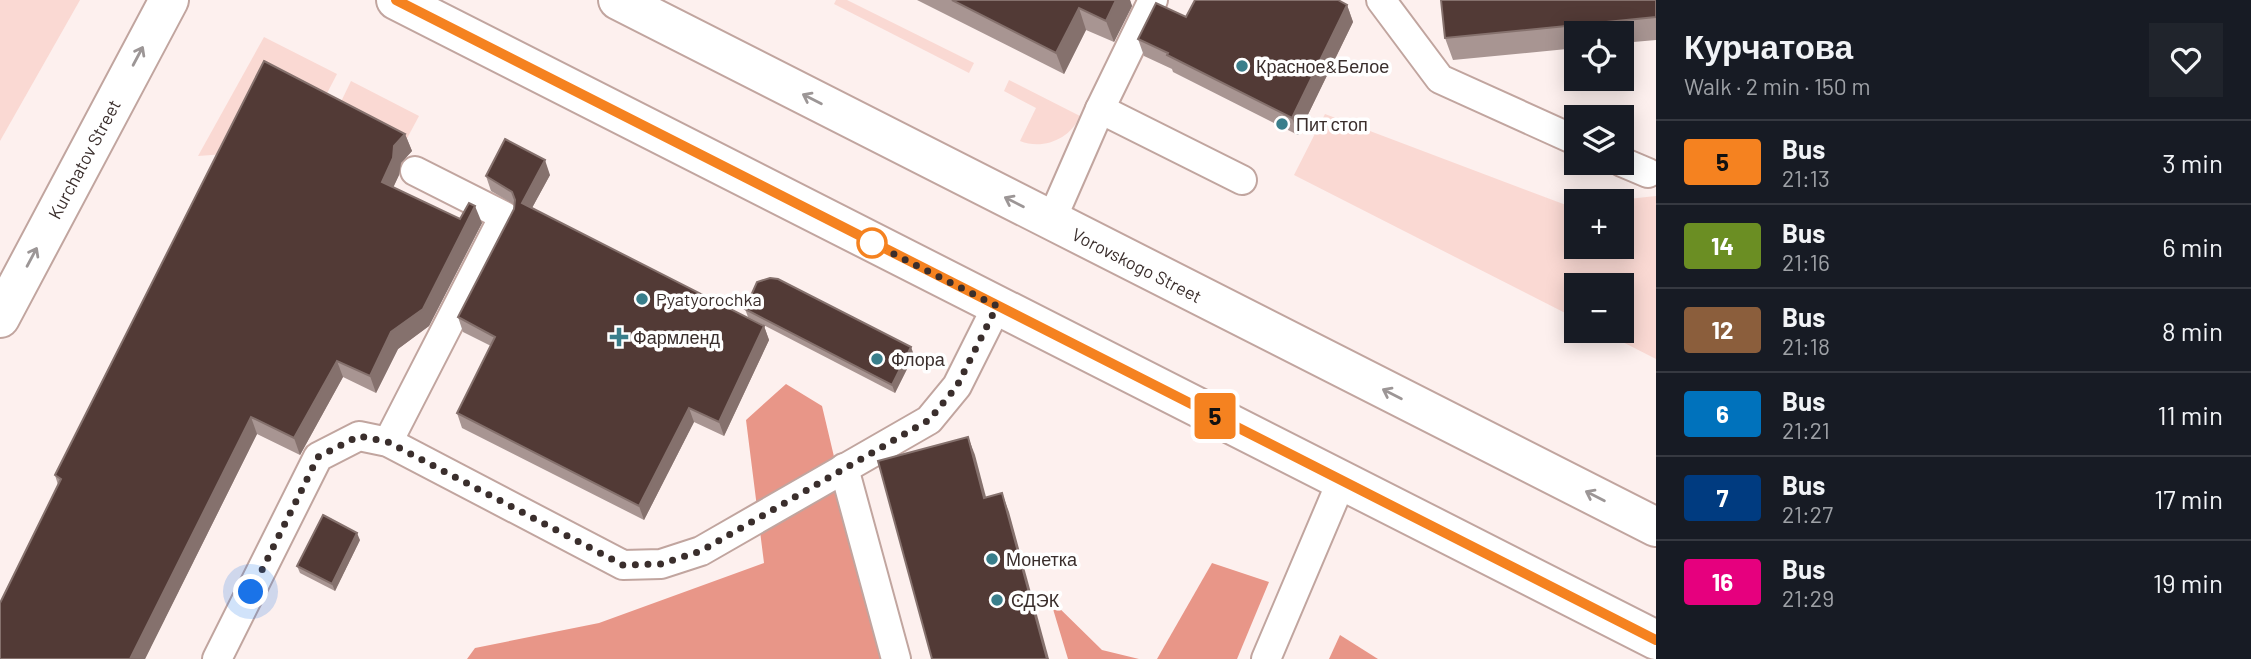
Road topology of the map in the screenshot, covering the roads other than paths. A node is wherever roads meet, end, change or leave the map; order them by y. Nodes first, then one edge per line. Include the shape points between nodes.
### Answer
1 (169, 0) edge
2 (396, 0) edge
3 (618, 0) edge
4 (1153, 0) edge
5 (1381, 0) edge
6 (1100, 108) junction
7 (1564, 135) edge
8 (1634, 167) edge
9 (415, 171) dead end
10 (1648, 173) dead end
11 (1242, 180) dead end
12 (1051, 221) junction
13 (997, 306) junction
14 (0, 317) edge
15 (388, 442) junction
16 (844, 468) junction
17 (1342, 480) junction
18 (1656, 527) edge
19 (1656, 640) edge
20 (217, 659) edge
21 (896, 659) edge
22 (1266, 659) edge

14 -> 1 main road, Kurchatov Street
2 - 13 main road
12 -> 3 main road, Vorovskogo Street
4 - 6 lane
5 - 7 lane via 1440,79
6 - 11 lane
6 - 12 lane
8 - 10 lane
9 - 15 lane via 504,216
18 -> 12 main road, Vorovskogo Street
13 - 16 lane via 957,386 929,420
13 - 17 main road
15 - 16 lane via 623,565 661,564 701,551
15 - 20 lane via 359,436 318,457
16 - 21 lane
17 - 19 main road
17 - 22 lane

